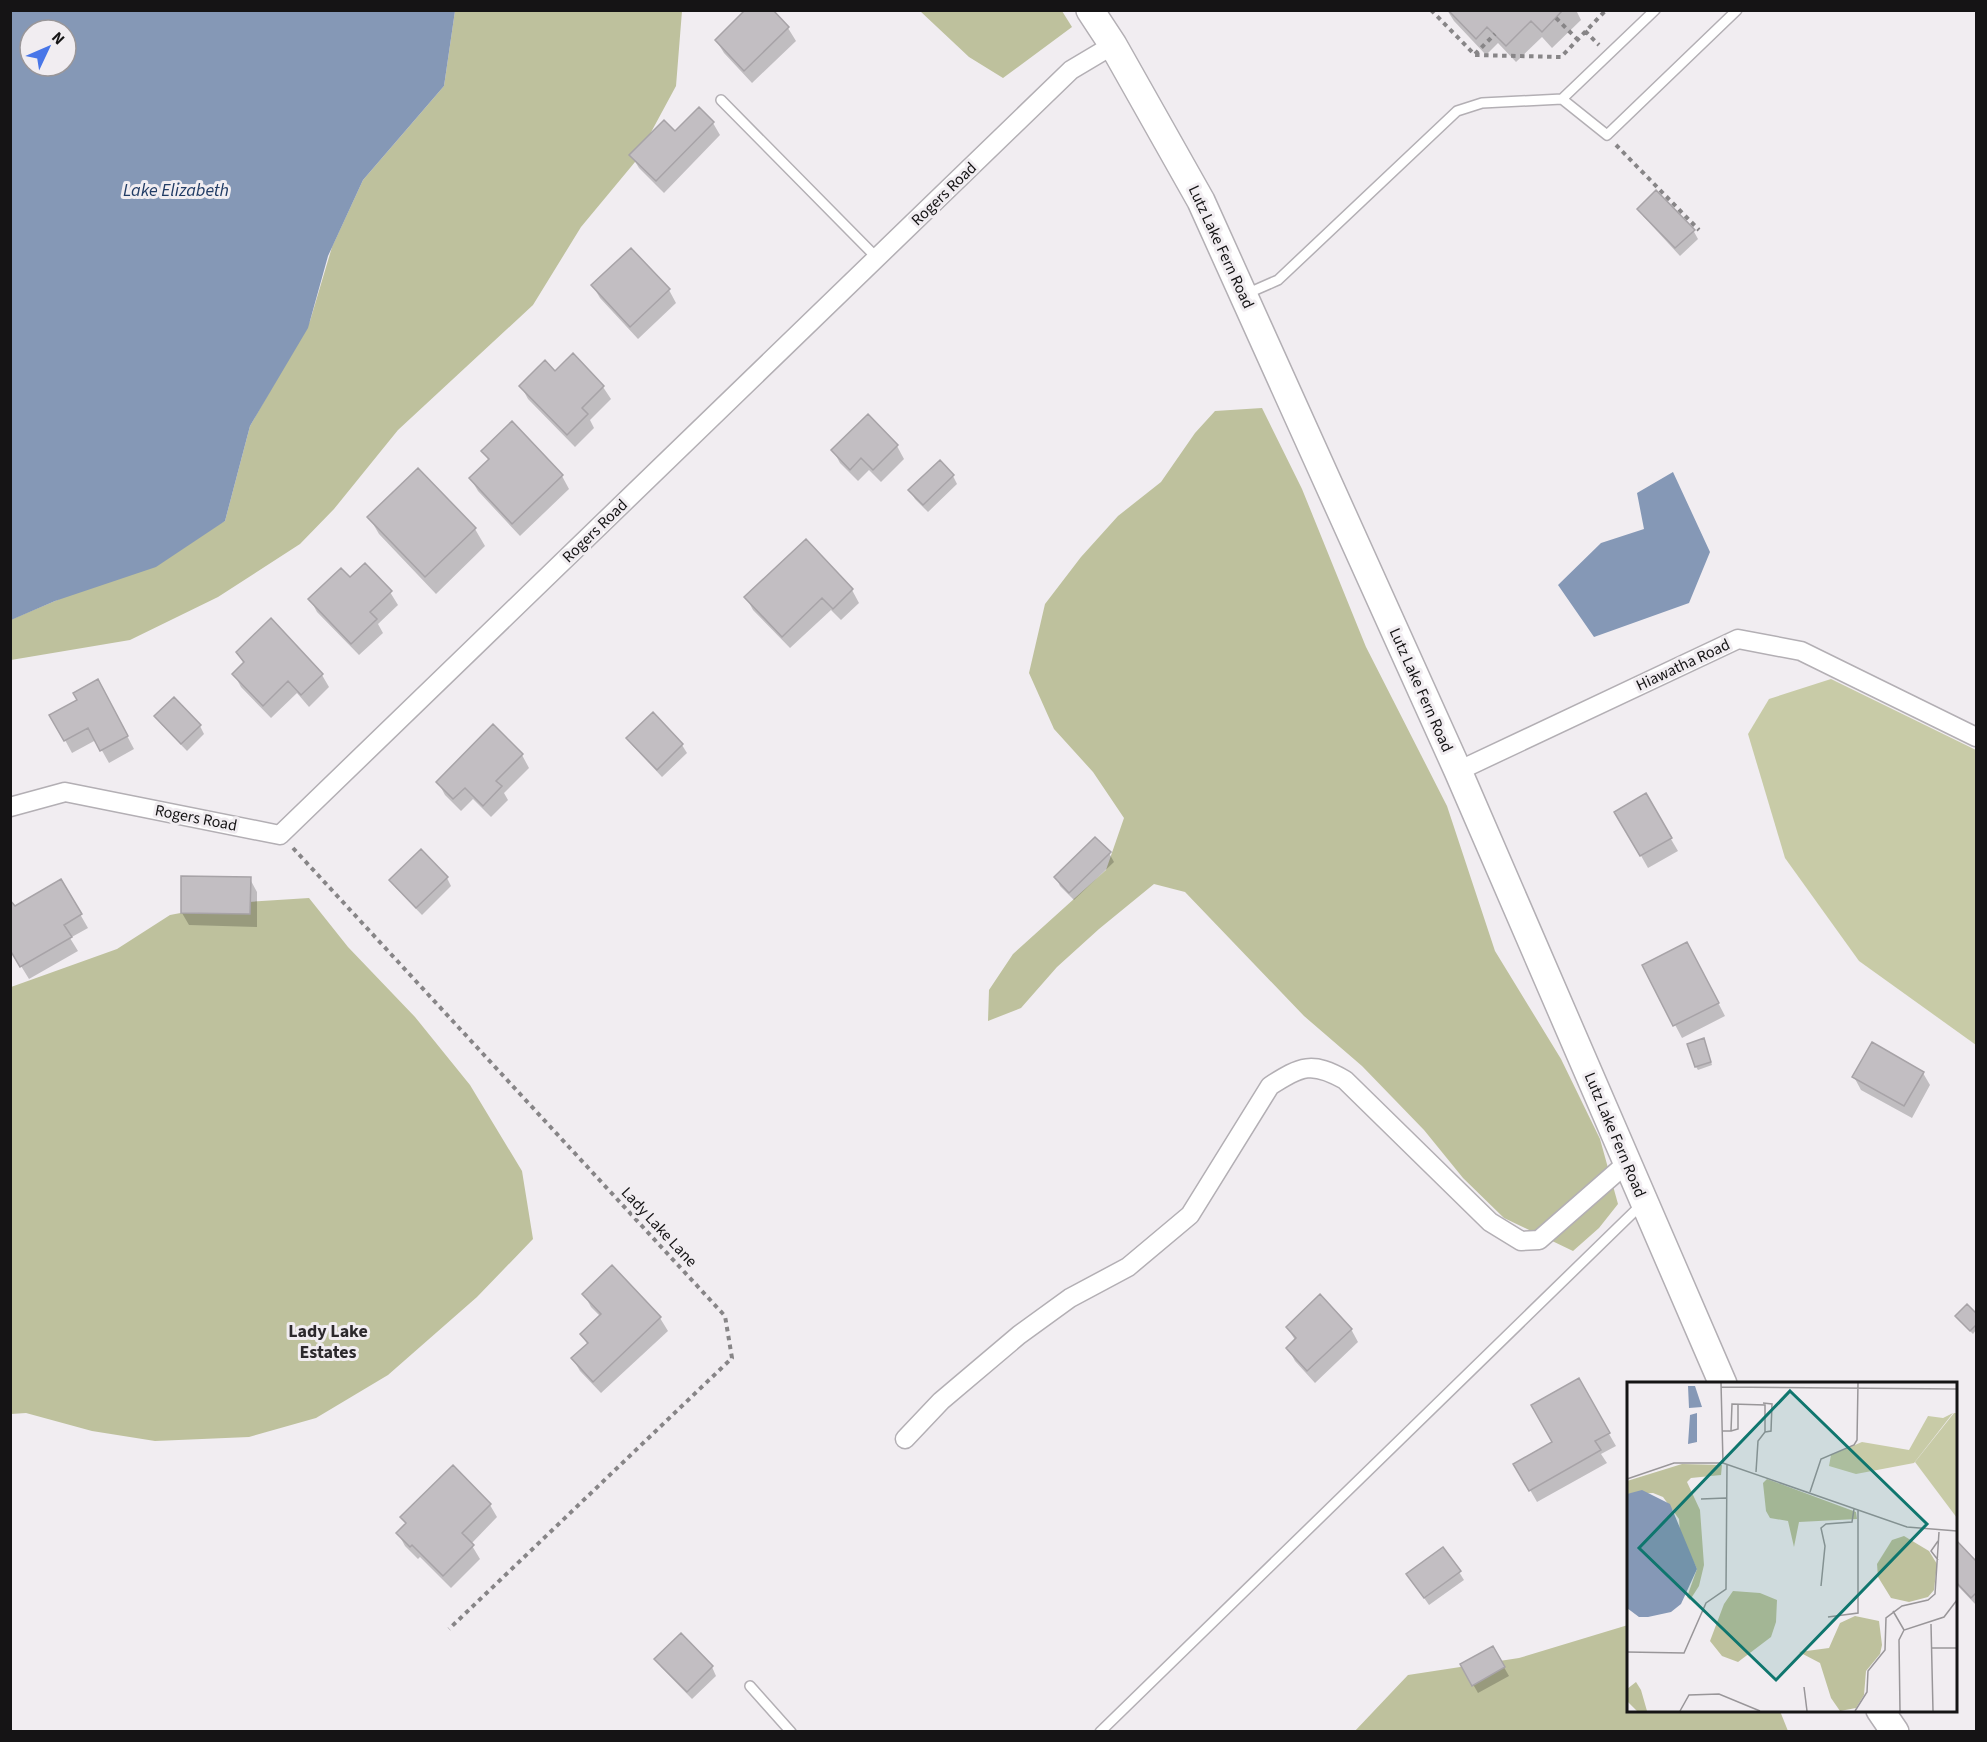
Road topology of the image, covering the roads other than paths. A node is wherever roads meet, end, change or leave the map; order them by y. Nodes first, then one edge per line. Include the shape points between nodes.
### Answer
1 (1654, 10) edge
2 (1737, 10) edge
3 (1092, 12) edge
4 (1113, 45) junction
5 (1562, 99) junction
6 (721, 100) dead end
7 (878, 259) junction
8 (1243, 295) junction
9 (1977, 737) edge
10 (1458, 771) junction
11 (10, 807) edge
12 (1627, 1163) junction
13 (1644, 1203) junction
14 (1723, 1382) edge
15 (905, 1439) dead end
16 (750, 1686) dead end
17 (1881, 1712) edge
18 (791, 1731) edge
19 (1100, 1731) edge
20 (1895, 1731) edge

1 - 5 lane
2 - 5 lane via 1607,135
3 - 4 main road, Lutz Lake Fern Road
4 - 7 street, Rogers Road via 1071,70
4 - 8 main road, Lutz Lake Fern Road via 1201,201
5 - 8 lane via 1482,102 1457,111 1278,280
6 - 7 lane
7 - 11 street, Rogers Road via 280,834 65,792
8 - 10 main road, Lutz Lake Fern Road
9 - 10 street, Hiawatha Road via 1801,651 1738,639
10 - 12 main road, Lutz Lake Fern Road
12 - 13 main road, Lutz Lake Fern Road
12 - 15 street via 1539,1240 1521,1241 1490,1222 1345,1080 1326,1069 1309,1067 1290,1074 1270,1086 1190,1215 1128,1267 1070,1298 1019,1335 941,1401
13 - 14 main road, Lutz Lake Fern Road
13 - 19 lane
16 - 18 lane
17 - 20 main road

